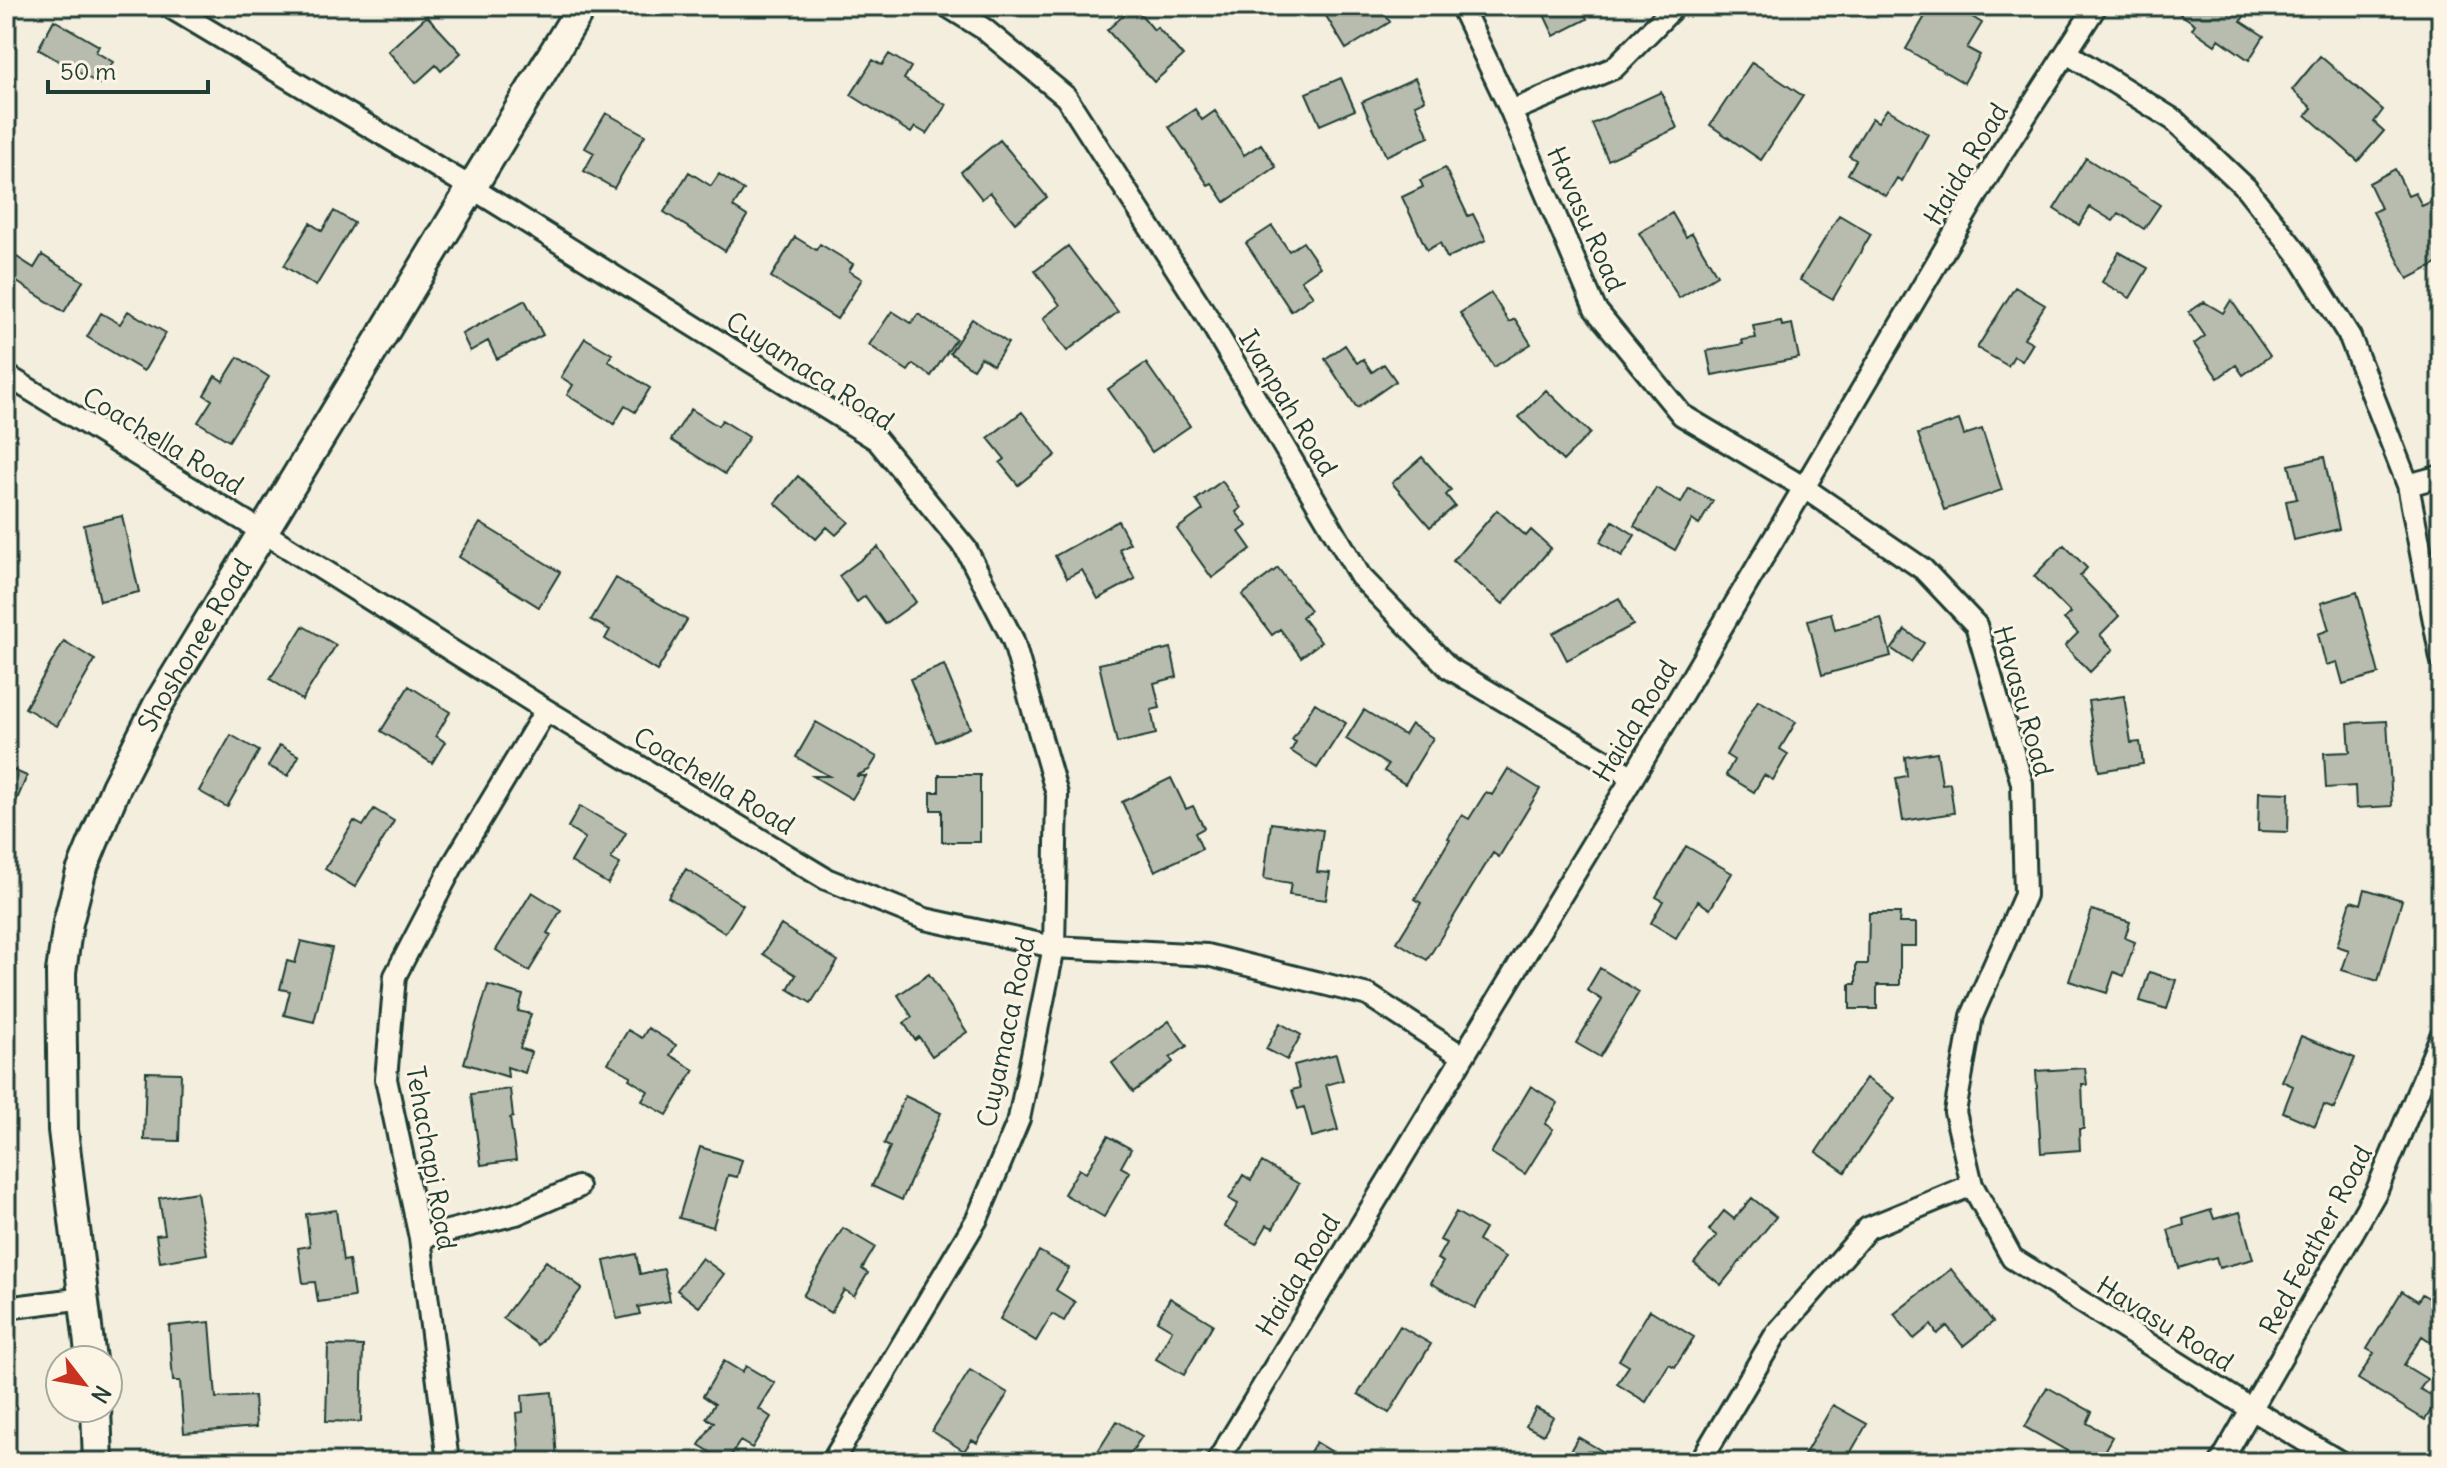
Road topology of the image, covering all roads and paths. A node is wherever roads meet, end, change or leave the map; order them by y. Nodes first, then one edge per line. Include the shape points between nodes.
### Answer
1 (168, 6) edge
2 (582, 6) edge
3 (947, 6) edge
4 (1461, 6) edge
5 (1675, 6) edge
6 (2096, 6) edge
7 (2067, 53) junction
8 (1511, 111) junction
9 (472, 188) junction
10 (6, 375) edge
11 (2441, 476) edge
12 (2408, 485) junction
13 (1803, 487) junction
14 (263, 532) junction
15 (2441, 658) edge
16 (546, 710) junction
17 (1633, 777) junction
18 (1054, 947) junction
19 (2441, 1036) edge
20 (1462, 1056) junction
21 (1972, 1185) junction
22 (578, 1187) dead end
23 (420, 1238) junction
24 (84, 1298) junction
25 (6, 1308) edge
26 (89, 1344) edge
27 (2253, 1410) junction
28 (97, 1424) edge
29 (98, 1462) edge
30 (448, 1462) edge
31 (832, 1462) edge
32 (1217, 1462) edge
33 (1700, 1462) edge
34 (2221, 1462) edge
35 (2340, 1462) edge

1 - 9 street, Cuyamaca Road
2 - 9 street, Shoshonee Road
3 - 17 street, Ivanpah Road via 984,29 1066,97 1208,318 1360,576 1449,668
4 - 8 street, Havasu Road
5 - 8 street via 1614,68
6 - 7 street, Haida Road
7 - 12 street via 2174,120 2246,188 2298,254 2350,337
7 - 13 street, Haida Road
8 - 13 street, Havasu Road via 1595,309 1682,415
9 - 14 street, Shoshonee Road
9 - 18 street, Cuyamaca Road via 877,440 966,549 1013,640 1057,794
10 - 14 street, Coachella Road
11 - 12 street
12 - 15 street
13 - 17 street, Haida Road
13 - 21 street, Havasu Road via 1923,569 1976,625 2022,783 2025,895 1972,1016 1955,1112
14 - 16 street, Coachella Road
14 - 24 street, Shoshonee Road via 159,703 116,787 81,872 68,923 61,972 63,1130
16 - 18 street, Coachella Road via 826,879 925,919
16 - 23 street, Tehachapi Road via 454,863 395,976 386,1079
17 - 20 street, Haida Road
18 - 20 street, Coachella Road via 1207,955 1368,995
18 - 31 street, Cuyamaca Road via 1019,1119 977,1219
19 - 27 street, Red Feather Road via 2377,1190
20 - 32 street, Haida Road
21 - 27 street, Havasu Road via 2012,1258
21 - 33 street via 1868,1228 1776,1334
22 - 23 street via 516,1214
23 - 30 street, Tehachapi Road
24 - 25 street
24 - 26 street, Shoshonee Road
27 - 34 street, Red Feather Road
27 - 35 street, Havasu Road
28 - 29 street

